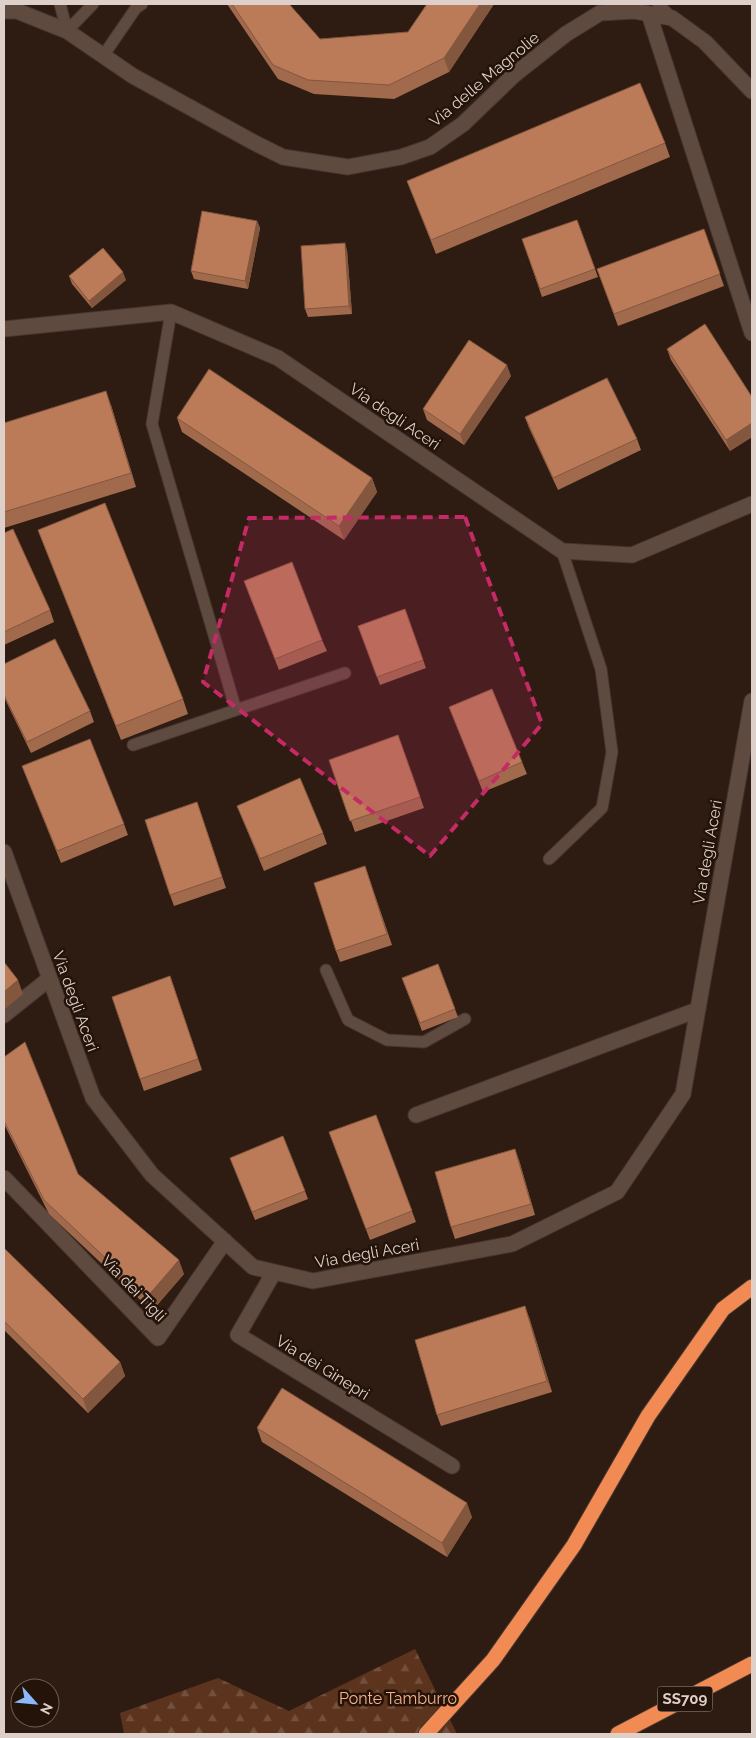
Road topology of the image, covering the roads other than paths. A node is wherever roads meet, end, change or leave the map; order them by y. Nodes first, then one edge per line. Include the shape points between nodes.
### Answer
1 (60, 4) edge
2 (93, 4) edge
3 (142, 4) edge
4 (653, 9) edge
5 (4, 11) edge
6 (67, 32) junction
7 (103, 56) junction
8 (752, 90) edge
9 (171, 312) junction
10 (4, 329) edge
11 (752, 332) edge
12 (752, 504) edge
13 (562, 551) junction
14 (345, 673) dead end
15 (752, 701) edge
16 (236, 710) junction
17 (133, 745) dead end
18 (4, 852) edge
19 (549, 859) dead end
20 (326, 970) dead end
21 (49, 979) junction
22 (697, 1010) junction
23 (4, 1015) edge
24 (465, 1019) dead end
25 (416, 1115) dead end
26 (4, 1178) edge
27 (225, 1241) junction
28 (274, 1272) junction
29 (752, 1287) edge
30 (452, 1466) dead end
31 (752, 1664) edge
32 (426, 1734) edge
33 (618, 1734) edge

1 - 6 lane
2 - 6 lane
3 - 7 lane
4 - 7 street, Via delle Magnolie via 600,13 566,34 514,75 463,124 430,148 401,157 348,166 283,157 133,76
4 - 8 street, Via delle Magnolie via 672,18 705,42
4 - 11 street
5 - 6 street, Via delle Magnolie via 17,11
6 - 7 street, Via delle Magnolie
9 - 10 street, Via degli Aceri
9 - 13 street, Via degli Aceri via 278,358
9 - 16 lane via 152,424
12 - 13 street via 632,555
13 - 19 lane via 601,669 612,752 602,808
14 - 16 lane
15 - 22 street, Via degli Aceri
16 - 17 lane
18 - 21 street, Via degli Aceri
20 - 24 lane via 348,1020 387,1040 424,1042
21 - 23 street
21 - 27 street, Via degli Aceri via 93,1098 152,1175
22 - 25 street
22 - 28 street, Via degli Aceri via 683,1094 617,1192 512,1244 313,1281
26 - 27 street, Via dei Tigli via 158,1338
27 - 28 street, Via degli Aceri via 253,1267
28 - 30 street, Via dei Ginepri via 238,1335
29 - 32 highway via 723,1309 648,1416 574,1545 492,1660
31 - 33 highway, SS709

